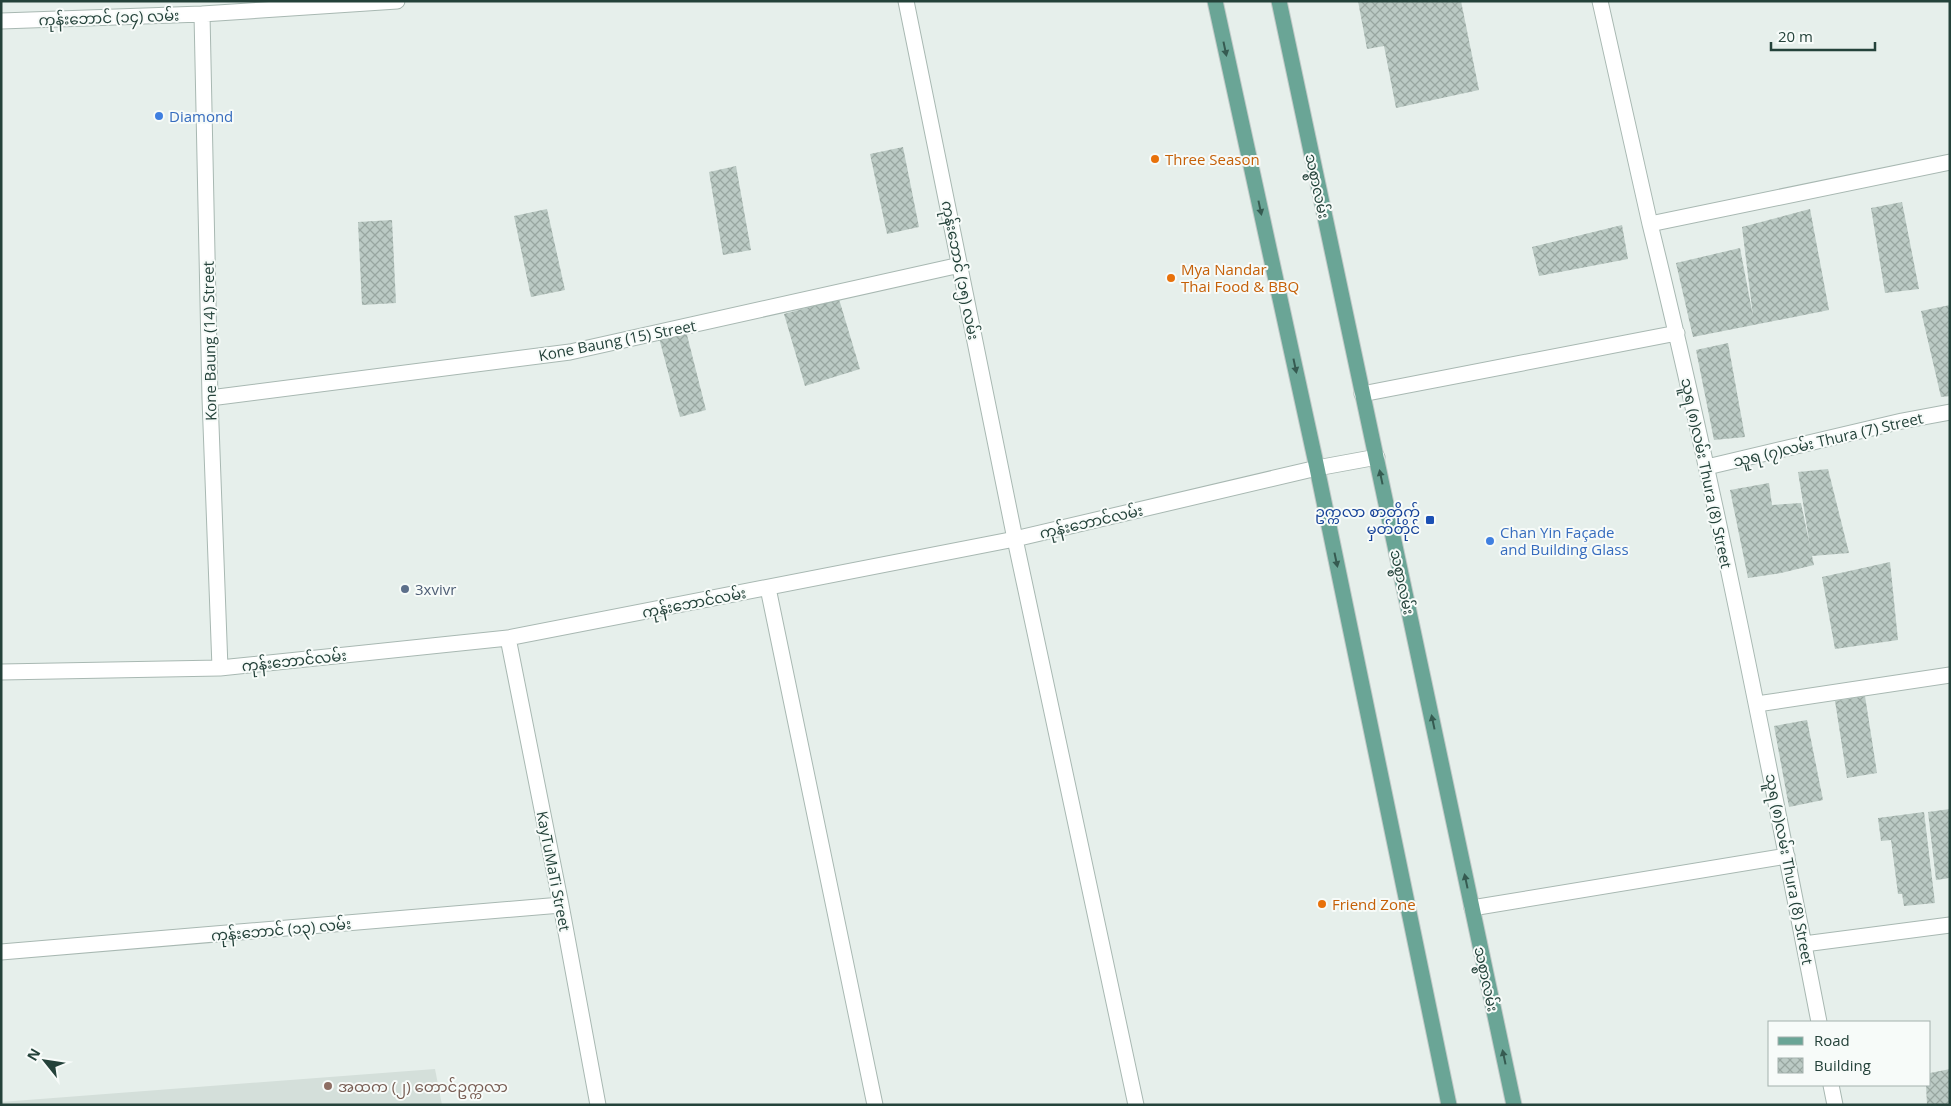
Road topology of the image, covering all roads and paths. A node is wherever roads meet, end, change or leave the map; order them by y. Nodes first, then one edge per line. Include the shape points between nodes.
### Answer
1 (397, 1) edge
2 (906, 1) edge
3 (1215, 1) edge
4 (1279, 1) edge
5 (1600, 1) edge
6 (202, 14) junction
7 (1, 20) edge
8 (1950, 162) edge
9 (1650, 224) junction
10 (960, 265) junction
11 (1677, 333) junction
12 (1362, 394) junction
13 (210, 398) junction
14 (1950, 412) edge
15 (1377, 457) junction
16 (1706, 467) junction
17 (1317, 468) junction
18 (1015, 539) junction
19 (768, 588) junction
20 (508, 638) junction
21 (220, 668) junction
22 (1, 672) edge
23 (1950, 675) edge
24 (1757, 704) junction
25 (1787, 856) junction
26 (561, 905) junction
27 (1472, 908) junction
28 (1950, 925) edge
29 (1804, 944) junction
30 (1, 952) edge
31 (1819, 1021) edge
32 (1831, 1086) edge
33 (598, 1105) edge
34 (875, 1105) edge
35 (1136, 1105) edge
36 (1449, 1105) edge
37 (1514, 1105) edge
38 (1835, 1105) edge

1 - 6 street, ကုန်းဘောင် (၁၄) လမ်း
2 - 10 street, ကုန်းဘောင် (၁၅) လမ်း
3 -> 17 main road
4 - 12 main road, သစ္စာလမ်း
5 - 9 street, သူရ (၈)လမ်း Thura (8) Street
6 - 7 street, ကုန်းဘောင် (၁၄) လမ်း
6 - 13 street, Kone Baung (14) Street
8 - 9 street
9 - 11 street, သူရ (၈)လမ်း Thura (8) Street
10 - 13 street, Kone Baung (15) Street via 570,352
10 - 18 street, ကုန်းဘောင် (၁၅) လမ်း
11 - 12 street
11 - 16 street, သူရ (၈)လမ်း Thura (8) Street
12 - 15 main road, သစ္စာလမ်း
13 - 21 street, Kone Baung (14) Street
14 - 16 street, သူရ (၇)လမ်း Thura (7) Street
15 - 17 street, ကုန်းဘောင်လမ်း
27 -> 15 main road, သစ္စာလမ်း
16 - 24 street, သူရ (၈)လမ်း Thura (8) Street
17 - 18 street, ကုန်းဘောင်လမ်း
17 -> 36 main road
18 - 19 street, ကုန်းဘောင်လမ်း
18 - 35 street, ကုန်းဘောင် (၁၅) လမ်း
19 - 20 street, ကုန်းဘောင်လမ်း
19 - 34 street
20 - 21 street, ကုန်းဘောင်လမ်း
20 - 26 street, KayTuMaTi Street
21 - 22 street, ကုန်းဘောင်လမ်း
23 - 24 street
24 - 25 street, သူရ (၈)လမ်း Thura (8) Street
25 - 27 street
25 - 29 street, သူရ (၈)လမ်း Thura (8) Street
26 - 30 street, ကုန်းဘောင် (၁၃) လမ်း
26 - 33 street, KayTuMaTi Street
37 -> 27 main road, သစ္စာလမ်း
28 - 29 street
29 - 31 street, သူရ (၈)လမ်း Thura (8) Street
32 - 38 street

